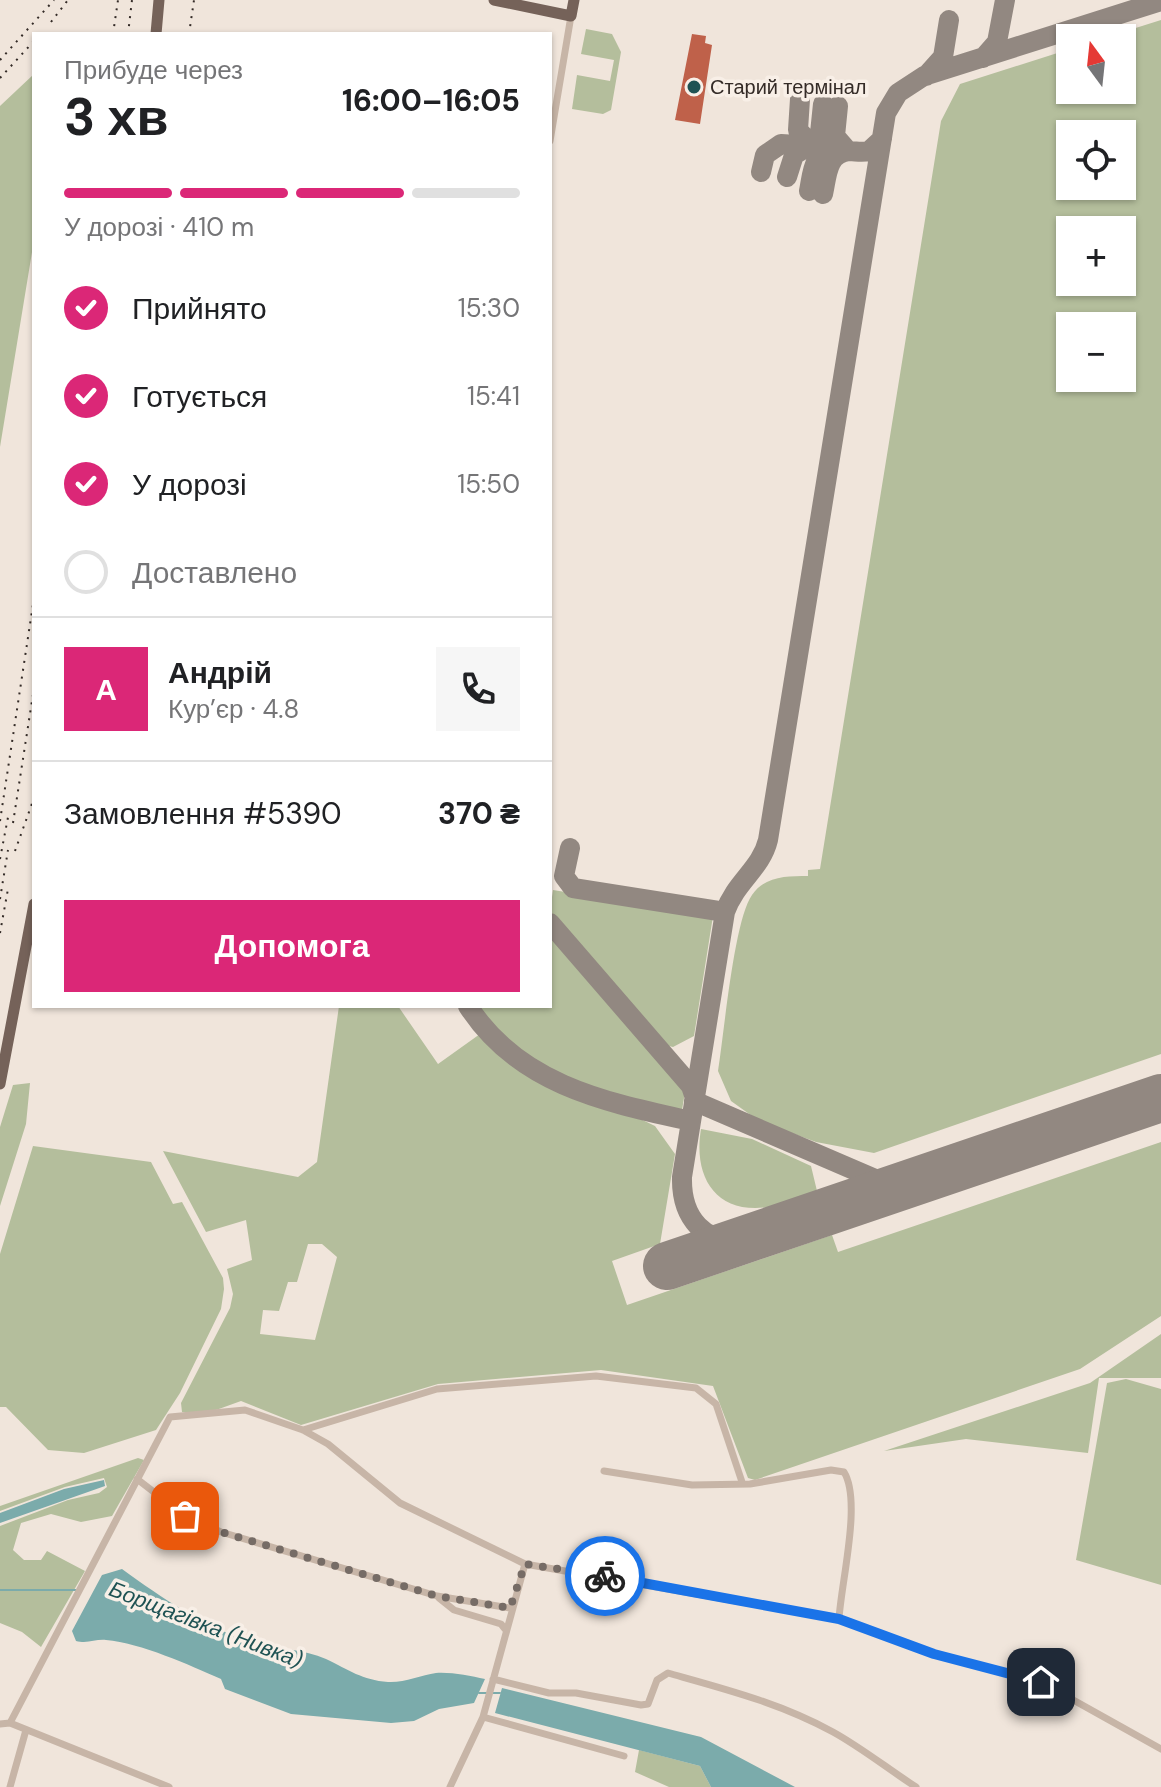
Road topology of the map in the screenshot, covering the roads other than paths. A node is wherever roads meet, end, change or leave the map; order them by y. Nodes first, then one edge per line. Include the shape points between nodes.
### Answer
1 (162, 0) edge
2 (494, 0) edge
3 (574, 0) edge
4 (571, 16) junction
5 (156, 32) edge
6 (552, 129) edge
7 (32, 915) edge
8 (0, 1084) edge
9 (303, 1430) junction
10 (604, 1471) dead end
11 (137, 1479) junction
12 (742, 1482) junction
13 (525, 1564) junction
14 (437, 1596) junction
15 (510, 1608) junction
16 (839, 1619) junction
17 (505, 1629) junction
18 (493, 1679) junction
19 (483, 1717) junction
20 (10, 1723) junction
21 (0, 1724) edge
22 (26, 1730) junction
23 (1161, 1749) edge
24 (624, 1756) dead end
25 (10, 1787) edge
26 (169, 1787) edge
27 (450, 1787) edge
28 (916, 1787) edge

1 - 5 main road
2 - 4 main road
3 - 4 main road
4 - 6 street
7 - 8 main road
9 - 11 street via 239,1409 170,1417
9 - 12 street via 437,1389 596,1376 696,1388 708,1394
9 - 13 street via 400,1503
10 - 12 street via 692,1485
11 - 14 street via 185,1516 221,1532
11 - 20 street
12 - 16 street via 844,1472 850,1515
13 - 15 street
13 - 16 street
14 - 15 street
14 - 17 street via 454,1610
15 - 17 street
16 - 23 street via 934,1654 1041,1682
17 - 18 street
18 - 19 street
18 - 28 street via 549,1693 641,1705 648,1704 657,1680 668,1673 706,1682 806,1718
19 - 24 street
19 - 27 street
20 - 21 street
20 - 22 street
22 - 25 street
22 - 26 street

